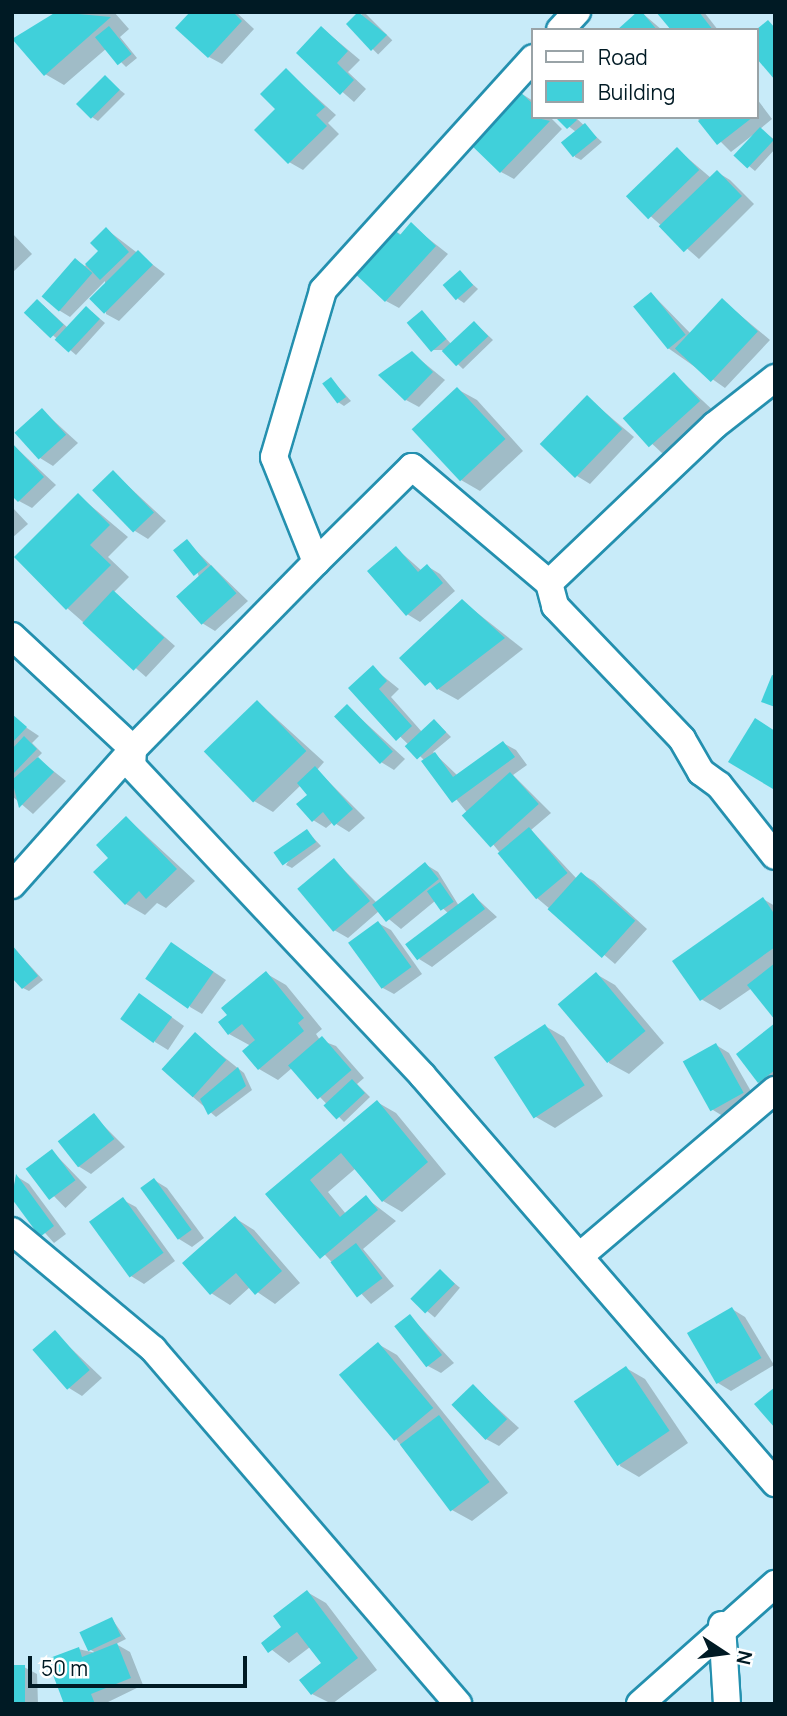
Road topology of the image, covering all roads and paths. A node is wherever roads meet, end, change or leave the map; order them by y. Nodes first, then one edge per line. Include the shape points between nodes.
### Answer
1 (577, 12) edge
2 (562, 28) edge
3 (532, 59) edge
4 (775, 378) edge
5 (316, 562) junction
6 (549, 583) junction
7 (12, 636) edge
8 (133, 749) junction
9 (775, 856) edge
10 (12, 885) edge
11 (775, 1090) edge
12 (12, 1231) edge
13 (582, 1255) junction
14 (775, 1483) edge
15 (775, 1584) edge
16 (722, 1625) junction
17 (458, 1704) edge
18 (640, 1704) edge
19 (727, 1704) edge

1 - 2 street
3 - 5 street via 323,290 274,457
4 - 6 street via 715,425
5 - 6 street via 412,467
5 - 8 street
6 - 9 street via 555,606 682,739 701,772 719,785
7 - 8 street
8 - 10 street
8 - 13 street via 132,766
11 - 13 street
12 - 17 street via 153,1349
13 - 14 street
15 - 16 street
16 - 18 street
16 - 19 street

